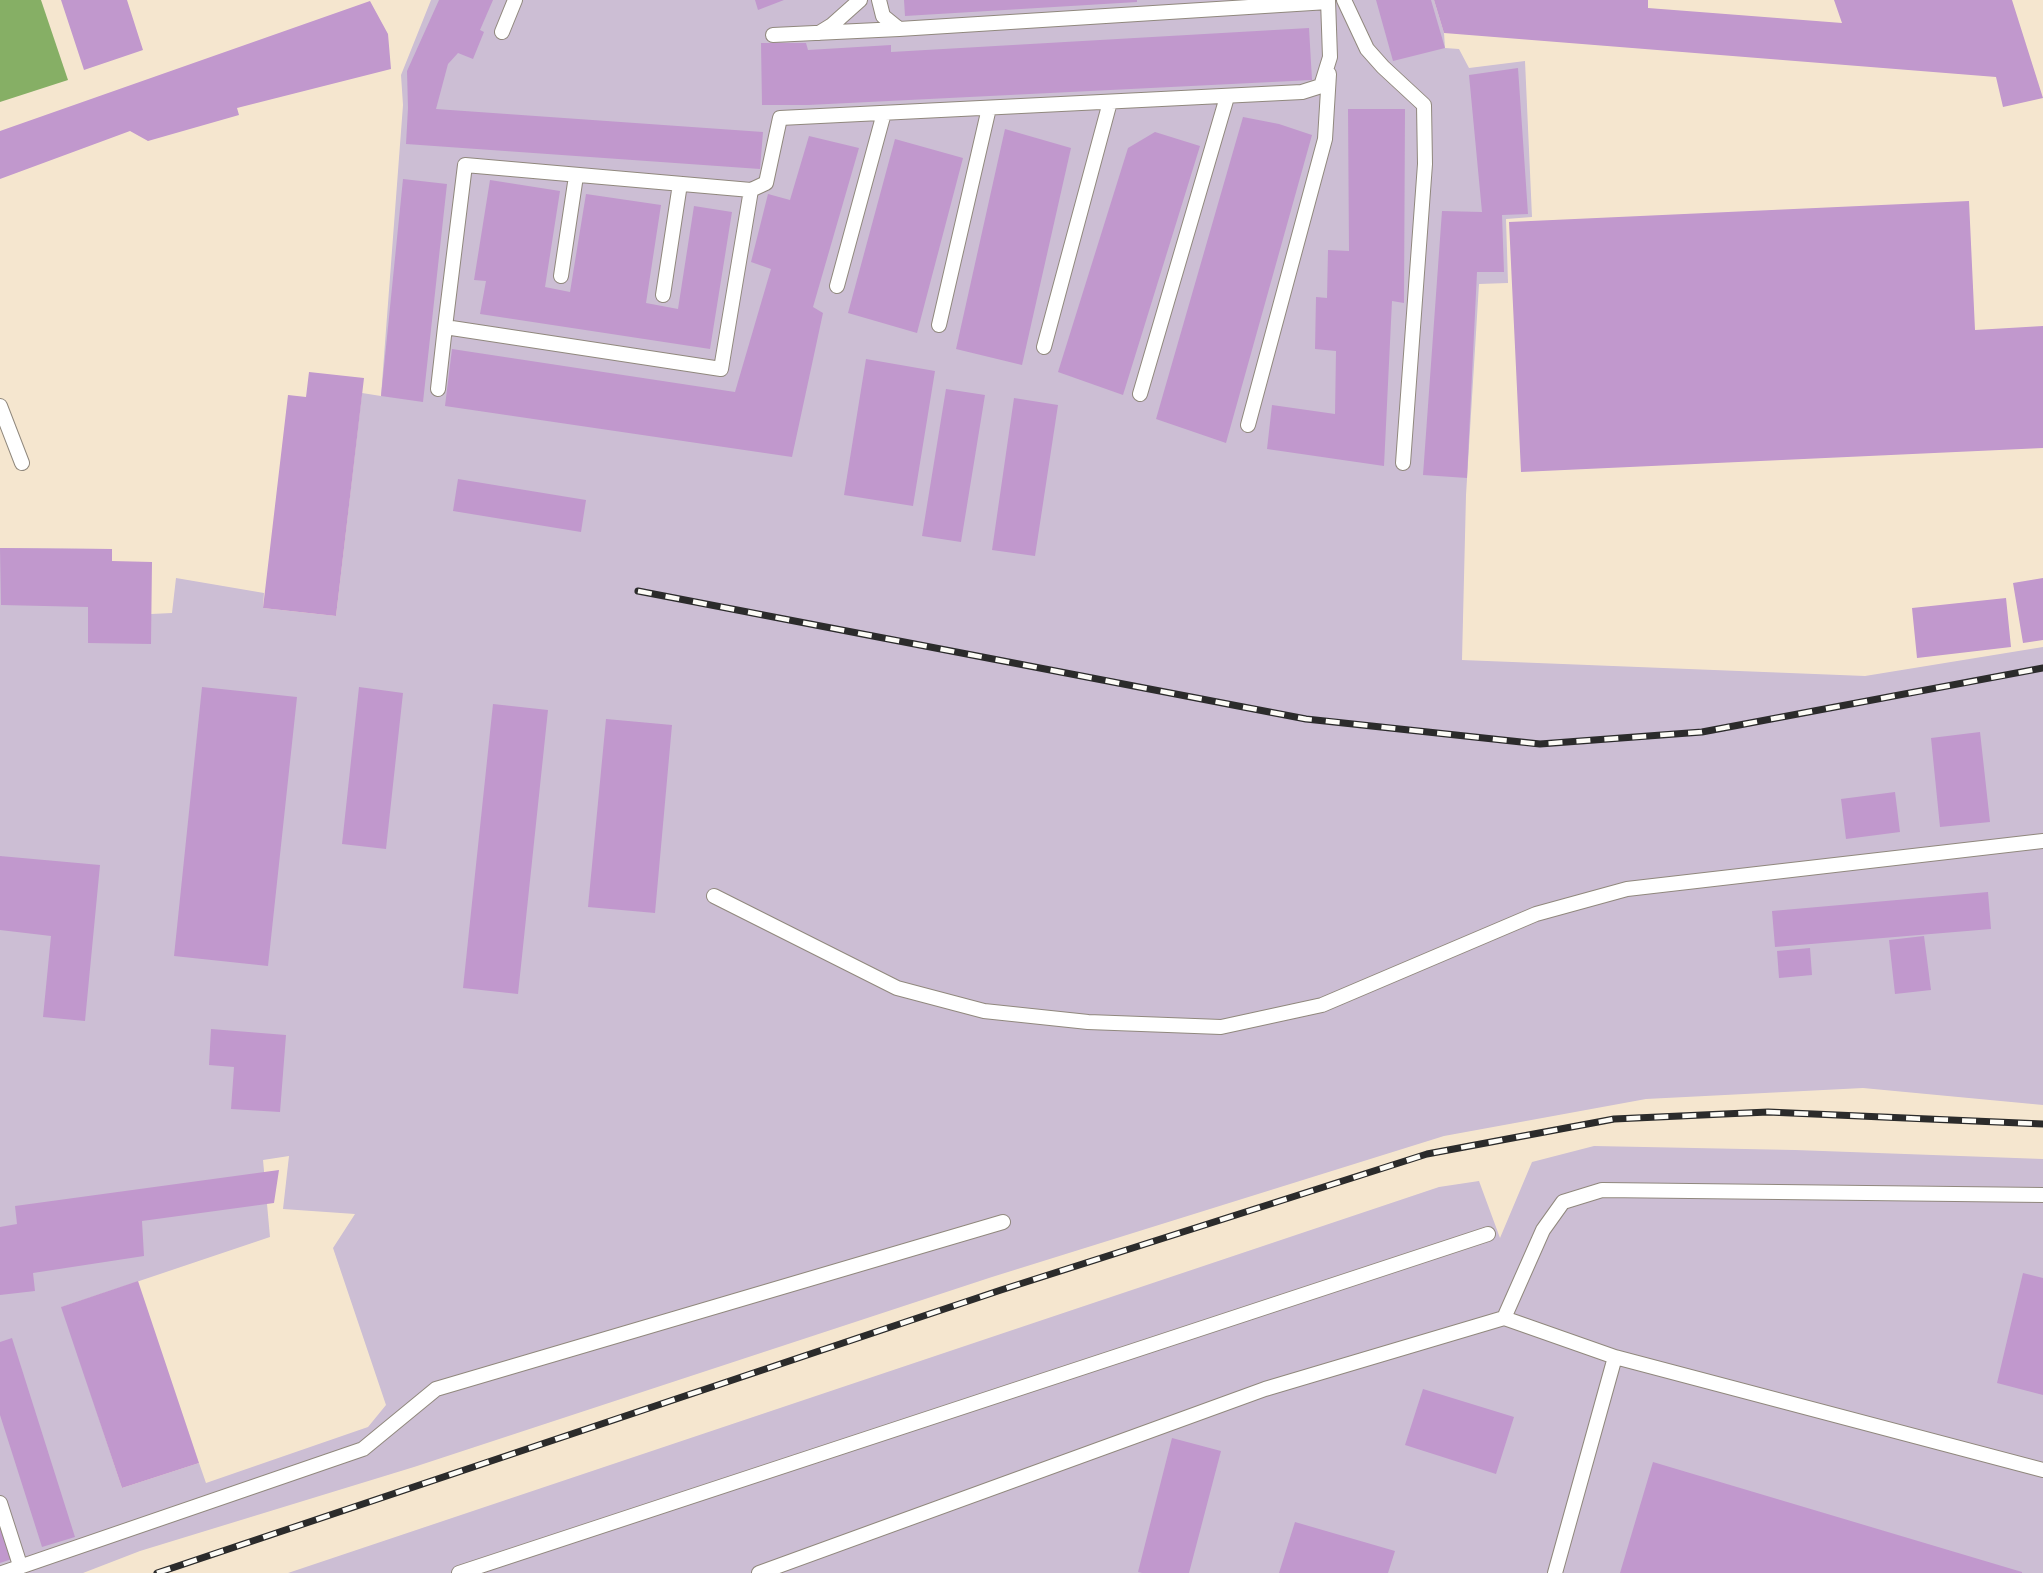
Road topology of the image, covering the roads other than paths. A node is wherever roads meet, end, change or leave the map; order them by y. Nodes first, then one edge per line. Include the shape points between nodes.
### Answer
1 (515, 0) edge
2 (860, 0) edge
3 (879, 0) edge
4 (1344, 0) edge
5 (1328, 1) edge
6 (899, 29) junction
7 (502, 32) dead end
8 (819, 33) junction
9 (773, 35) dead end
10 (1330, 57) junction
11 (1227, 97) junction
12 (1110, 102) junction
13 (989, 108) junction
14 (884, 113) junction
15 (576, 176) junction
16 (680, 184) junction
17 (751, 190) junction
18 (561, 276) dead end
19 (837, 286) dead end
20 (663, 295) dead end
21 (939, 326) dead end
22 (446, 327) junction
23 (1044, 347) dead end
24 (438, 389) dead end
25 (1140, 394) dead end
26 (0, 406) edge
27 (1248, 425) dead end
28 (22, 463) dead end
29 (1403, 463) dead end
30 (2043, 841) edge
31 (714, 896) dead end
32 (2043, 1195) edge
33 (1003, 1222) dead end
34 (1488, 1234) dead end
35 (1504, 1318) junction
36 (1615, 1357) junction
37 (2043, 1470) edge
38 (0, 1503) edge
39 (20, 1566) junction
40 (2, 1573) edge
41 (459, 1573) edge
42 (759, 1573) edge
43 (1555, 1573) edge

1 - 7 lane
2 - 8 lane
3 - 6 lane via 883,16
4 - 29 lane via 1367,49 1424,105 1425,164
5 - 6 lane
5 - 10 lane
6 - 8 lane
8 - 9 lane
10 - 11 lane via 1321,86 1302,93
10 - 27 lane via 1325,139
11 - 12 lane
11 - 25 lane
12 - 13 lane
12 - 23 lane
13 - 14 lane
13 - 21 lane
14 - 17 lane via 780,118 766,183
14 - 19 lane
15 - 16 lane
15 - 18 lane
15 - 22 lane via 465,165
16 - 17 lane
16 - 20 lane
17 - 22 lane via 721,369
22 - 24 lane
26 - 28 lane
30 - 31 lane via 1627,889 1536,914 1322,1005 1221,1028 1088,1022 984,1011 897,988
32 - 35 lane via 1602,1190 1563,1202 1543,1230
33 - 39 lane via 436,1389 363,1449
34 - 41 lane
35 - 36 lane
35 - 42 lane via 1265,1389
36 - 37 lane
36 - 43 lane
38 - 39 lane
39 - 40 lane

